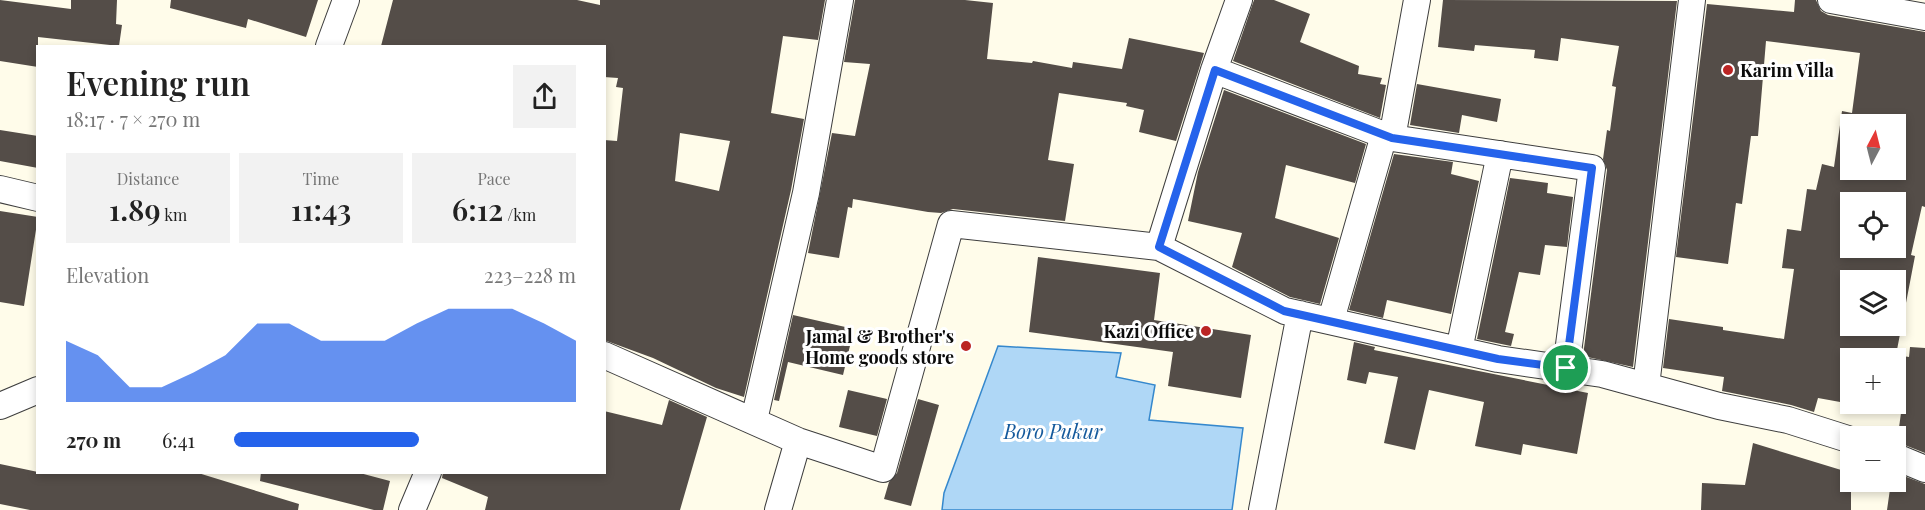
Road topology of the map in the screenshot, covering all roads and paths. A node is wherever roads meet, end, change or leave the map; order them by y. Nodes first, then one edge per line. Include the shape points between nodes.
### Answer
1 (346, 0) edge
2 (840, 0) edge
3 (1239, 0) edge
4 (1418, 0) edge
5 (1692, 0) edge
6 (1831, 0) edge
7 (1925, 17) edge
8 (329, 45) edge
9 (1215, 70) junction
10 (1388, 137) junction
11 (1500, 154) junction
12 (0, 189) edge
13 (36, 198) edge
14 (1159, 247) junction
15 (1300, 314) junction
16 (1331, 320) junction
17 (1459, 350) junction
18 (606, 355) edge
19 (1566, 368) junction
20 (1646, 386) junction
21 (36, 391) edge
22 (1, 410) edge
23 (754, 420) junction
24 (1840, 437) edge
25 (798, 441) junction
26 (1906, 461) edge
27 (1925, 469) edge
28 (427, 474) edge
29 (412, 510) edge
30 (778, 510) edge
31 (1262, 510) edge

1 - 8 street
2 - 23 street via 806,193
3 - 9 street
4 - 10 street
5 - 20 street
6 - 7 street
9 - 10 street
9 - 14 street
10 - 11 street
10 - 16 street
11 - 17 street
11 - 19 street via 1592,168
12 - 13 street
14 - 15 street via 1284,311
14 - 25 street via 951,224 883,469
15 - 16 street
15 - 31 street
16 - 17 street
17 - 19 street
18 - 23 street
19 - 20 street
20 - 24 street
21 - 22 street
23 - 25 street
25 - 30 street
26 - 27 street
28 - 29 street

